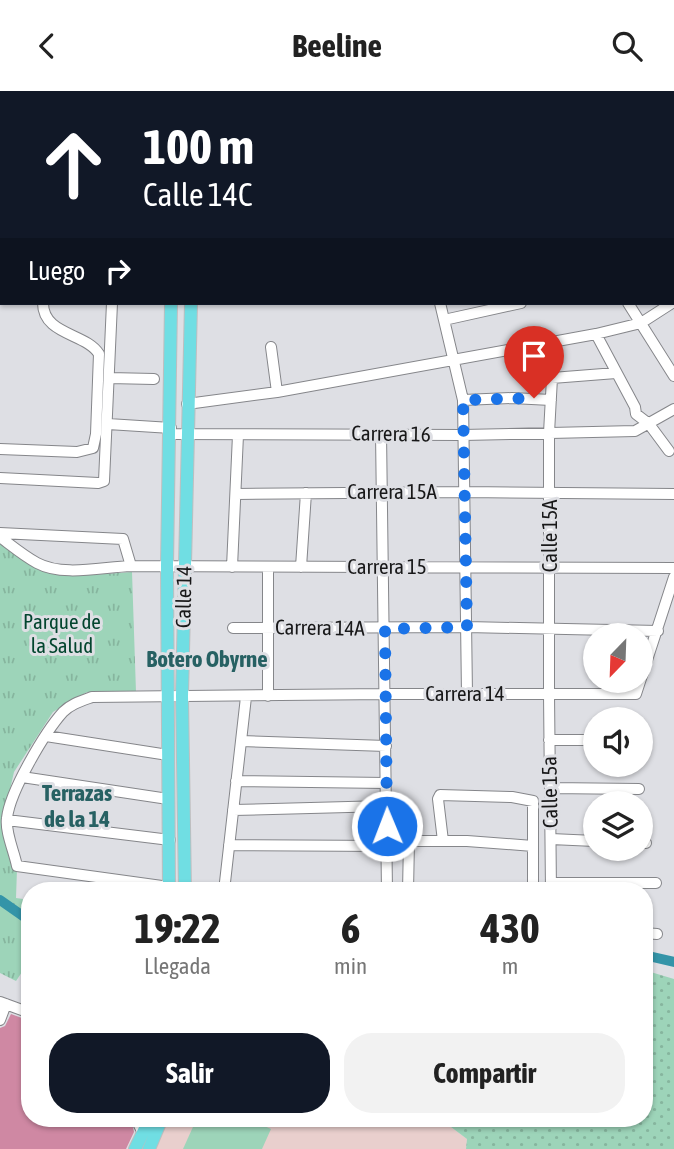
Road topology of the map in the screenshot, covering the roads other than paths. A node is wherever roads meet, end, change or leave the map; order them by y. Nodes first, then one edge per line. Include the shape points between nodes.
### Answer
1 (44, 305) edge
2 (112, 305) edge
3 (171, 305) edge
4 (191, 305) edge
5 (440, 305) edge
6 (512, 305) edge
7 (629, 305) edge
8 (668, 305) edge
9 (444, 320) junction
10 (641, 323) junction
11 (596, 334) junction
12 (271, 347) dead end
13 (455, 360) junction
14 (616, 373) junction
15 (674, 376) edge
16 (109, 378) junction
17 (154, 379) dead end
18 (277, 392) junction
19 (463, 400) junction
20 (551, 400) junction
21 (187, 404) junction
22 (674, 409) edge
23 (108, 424) junction
24 (649, 424) junction
25 (171, 431) junction
26 (382, 433) junction
27 (549, 433) junction
28 (187, 435) junction
29 (238, 435) junction
30 (463, 435) junction
31 (0, 449) edge
32 (669, 451) dead end
33 (0, 478) edge
34 (382, 492) junction
35 (466, 492) junction
36 (550, 492) junction
37 (306, 493) junction
38 (236, 494) junction
39 (674, 494) edge
40 (17, 532) junction
41 (0, 535) edge
42 (12, 546) junction
43 (131, 565) junction
44 (167, 566) junction
45 (184, 566) junction
46 (232, 566) junction
47 (268, 567) junction
48 (301, 567) junction
49 (384, 567) junction
50 (466, 568) junction
51 (550, 568) junction
52 (674, 568) edge
53 (674, 577) edge
54 (268, 627) junction
55 (467, 627) junction
56 (233, 628) dead end
57 (385, 629) junction
58 (550, 629) junction
59 (658, 631) junction
60 (386, 694) junction
61 (467, 694) junction
62 (549, 694) junction
63 (175, 696) junction
64 (268, 696) junction
65 (246, 697) junction
66 (46, 736) junction
67 (549, 740) junction
68 (583, 740) edge
69 (241, 741) junction
70 (386, 746) junction
71 (168, 755) junction
72 (22, 777) junction
73 (236, 781) junction
74 (386, 783) junction
75 (550, 788) junction
76 (639, 789) dead end
77 (168, 799) junction
78 (386, 806) junction
79 (233, 810) junction
80 (6, 820) junction
81 (551, 839) junction
82 (170, 840) junction
83 (583, 840) edge
84 (443, 841) junction
85 (229, 845) junction
86 (387, 846) junction
87 (533, 846) junction
88 (123, 882) edge
89 (169, 882) edge
90 (185, 882) edge
91 (225, 882) edge
92 (387, 882) edge
93 (408, 882) edge
94 (533, 882) edge
95 (551, 882) edge
96 (653, 883) edge
97 (656, 883) dead end
98 (653, 934) edge
99 (657, 934) dead end
100 (3, 1003) edge
101 (21, 1010) edge
102 (0, 1020) edge
103 (140, 1127) edge
104 (146, 1127) edge
105 (158, 1127) edge
106 (143, 1133) junction
107 (135, 1149) edge
108 (149, 1149) edge

1 - 31 street via 59,330 88,342 99,354 93,448 77,452
2 - 16 street
3 - 25 main road, Calle 14
4 - 21 main road, Calle 14
5 - 9 street
6 - 9 street
7 - 10 street
8 - 10 street
9 - 13 street
10 - 11 street
10 - 15 street
11 - 13 street
11 - 14 street
12 - 18 street
13 - 18 street
13 - 19 street
14 - 20 street, Calle 15A via 552,378
14 - 24 street via 635,414
16 - 17 street
16 - 23 street
18 - 21 street
19 - 20 street
19 - 30 street
20 - 27 street, Calle 15A
21 - 28 main road, Calle 14
22 - 24 street, Carrera 16
23 - 25 street, Carrera 16
23 - 33 street via 104,481
24 - 27 street, Carrera 16 via 635,431
24 - 32 street
25 - 28 street, Carrera 16
25 - 44 main road, Calle 14
26 - 29 street, Carrera 16
26 - 30 street, Carrera 16
26 - 34 street
27 - 30 street, Carrera 16
27 - 36 street, Calle 15A
28 - 29 street, Carrera 16
28 - 45 main road, Calle 14
29 - 38 street
30 - 35 street
34 - 35 street, Carrera 15A
34 - 37 street, Carrera 15A
34 - 49 street
35 - 36 street, Carrera 15A
35 - 50 street
36 - 39 street, Carrera 15A
36 - 51 street, Calle 15A
37 - 38 street, Carrera 15A
37 - 48 street
38 - 46 street
40 - 41 street
40 - 42 street
40 - 43 street via 123,539
41 - 42 street
42 - 43 street via 50,568
43 - 44 street
44 - 45 street
44 - 63 main road, Calle 14
45 - 46 street, Carrera 15
45 - 63 main road, Calle 14
46 - 47 street, Carrera 15
47 - 48 street, Carrera 15
47 - 54 street
48 - 49 street, Carrera 15
49 - 50 street, Carrera 15
49 - 57 street
50 - 51 street, Carrera 15
50 - 55 street
51 - 52 street, Carrera 15
51 - 58 street, Calle 15A
53 - 59 street
54 - 56 street, Carrera 14A
54 - 57 street, Carrera 14A
54 - 64 street
55 - 57 street, Carrera 14A
55 - 58 street, Carrera 14A
55 - 61 street
57 - 60 street
58 - 59 street, Carrera 14A
58 - 62 street, Calle 15A
59 - 62 street, Carrera 14 via 636,694
60 - 61 street, Carrera 14
60 - 64 street, Carrera 14
60 - 70 street
61 - 62 street, Carrera 14
62 - 67 street, Calle 15a
63 - 65 street, Carrera 14
63 - 66 street, Carrera 14 via 92,697 64,712
63 - 71 main road, Calle 14
63 - 90 main road, Calle 14
64 - 65 street, Carrera 14
65 - 69 street
66 - 71 street
66 - 72 street, Carrera 14
67 - 68 street
67 - 75 street, Calle 15a
69 - 70 street
69 - 73 street
70 - 74 street
71 - 77 main road, Calle 14
72 - 77 street
72 - 80 street, Carrera 14
73 - 74 street
73 - 79 street
74 - 78 street
75 - 76 street
75 - 81 street, Calle 15a
77 - 82 main road, Calle 14
78 - 79 street
78 - 86 street
79 - 85 street
80 - 82 street
80 - 88 street via 17,866
81 - 83 street
81 - 95 street, Calle 15a
82 - 89 main road, Calle 14
84 - 87 street
84 - 87 street via 440,795 512,797 533,801
84 - 93 street via 409,841
85 - 86 street
85 - 91 street
86 - 92 street
87 - 94 street
96 - 97 street
98 - 99 street
100 - 101 street
100 - 102 street
103 - 106 street
104 - 106 main road
105 - 108 main road
106 - 107 main road

